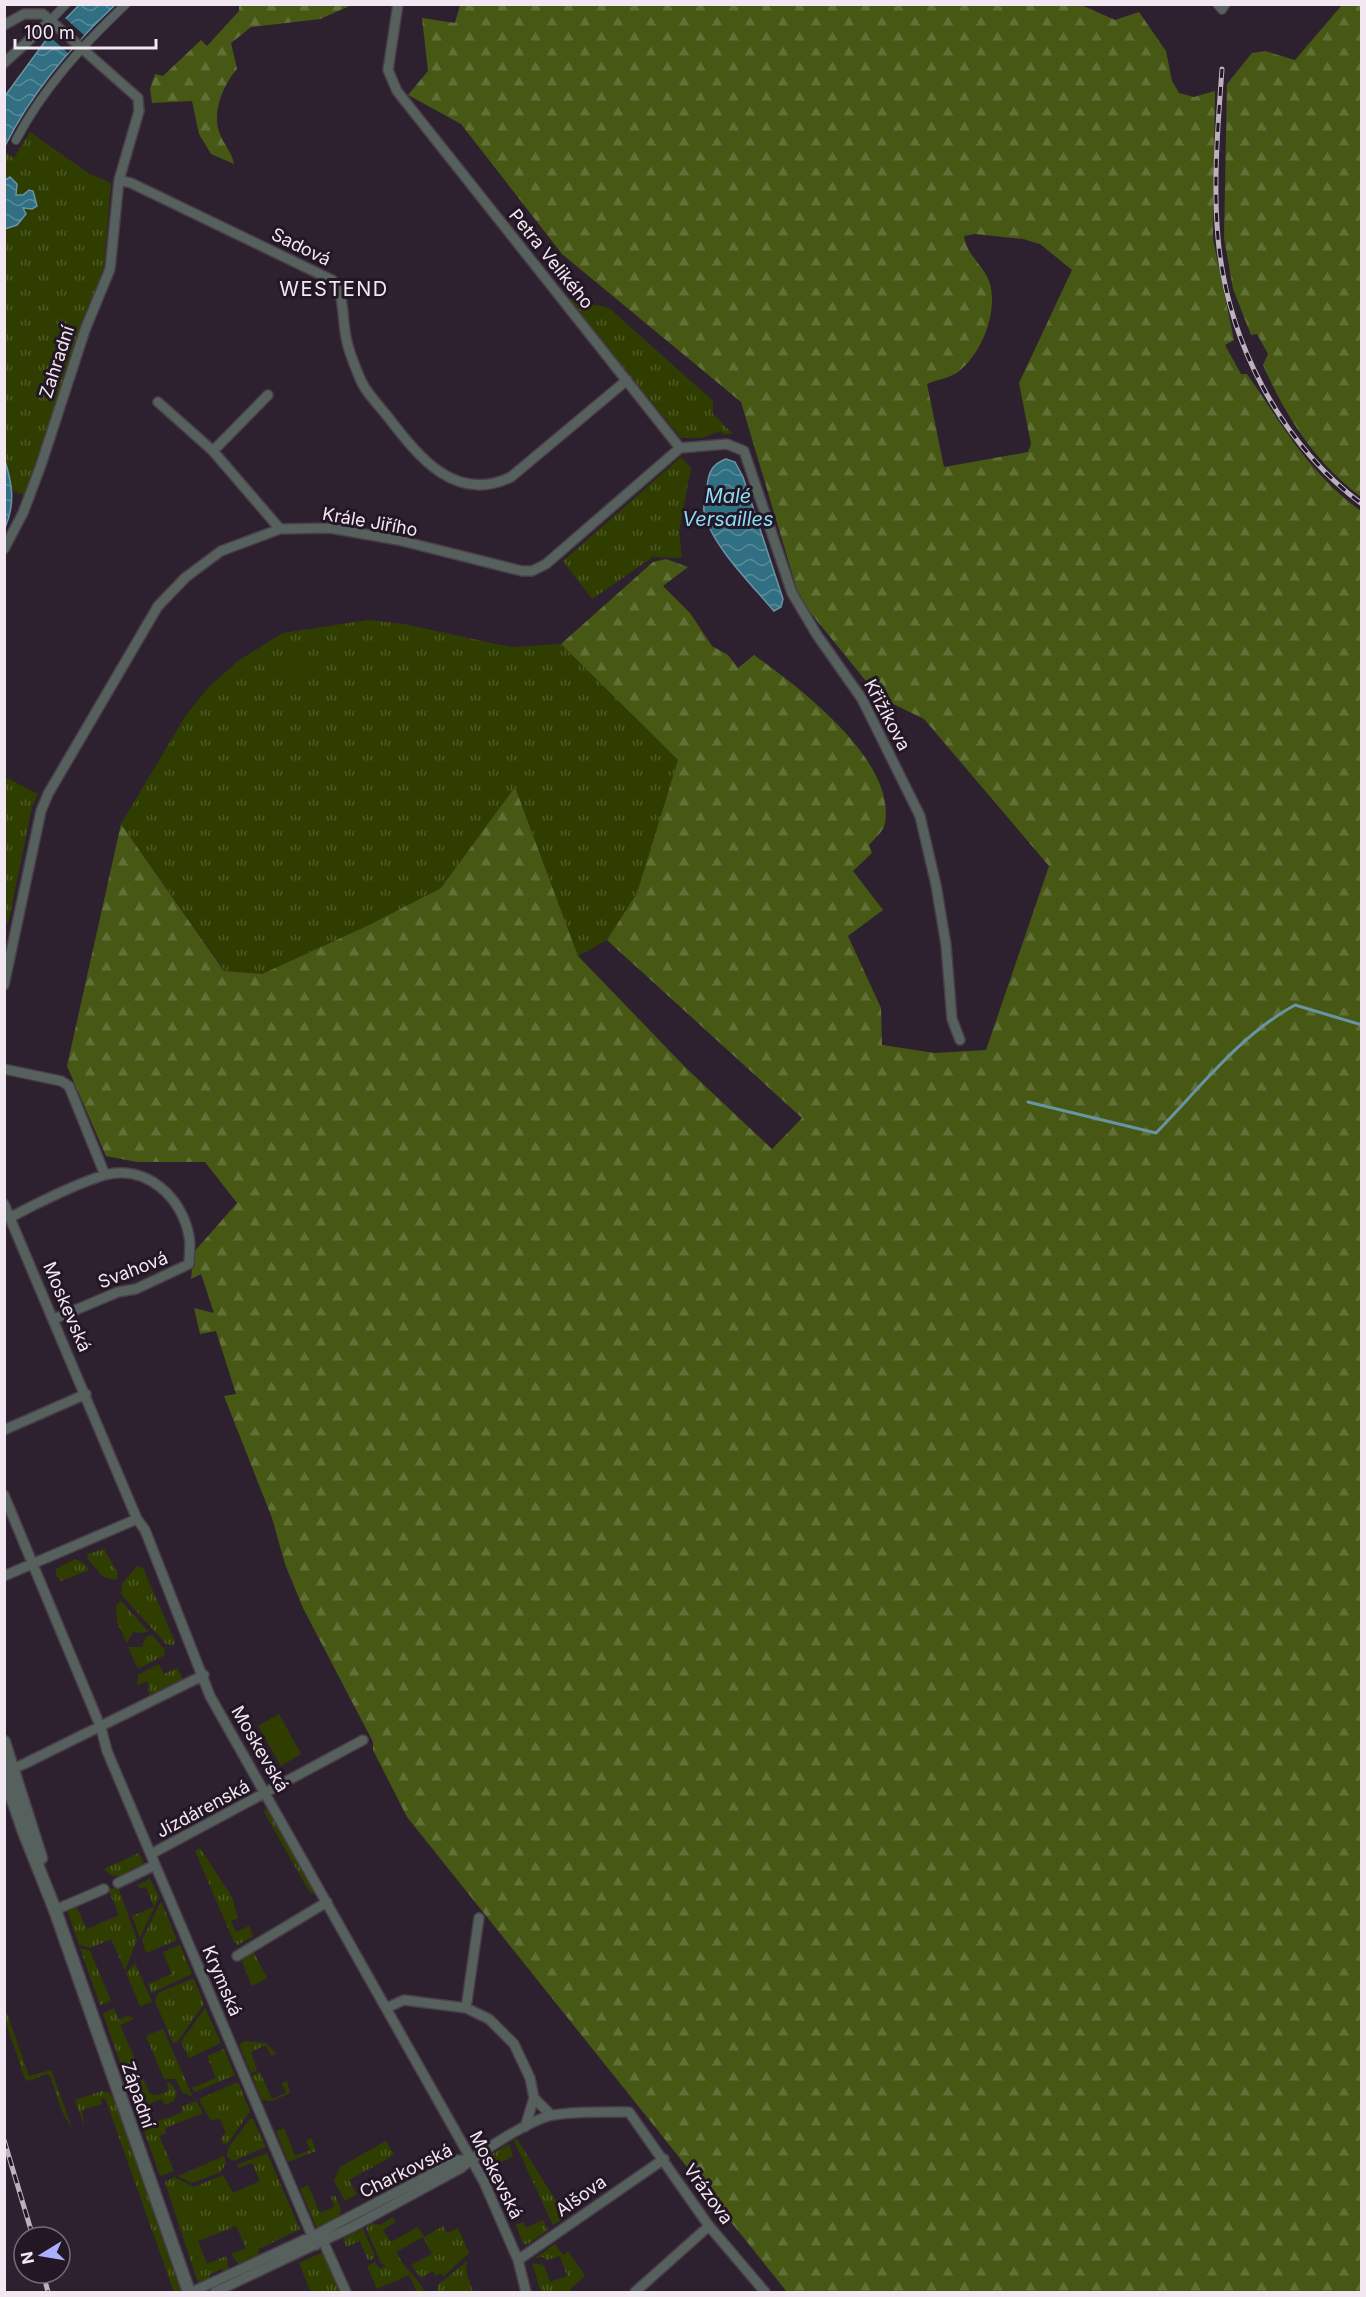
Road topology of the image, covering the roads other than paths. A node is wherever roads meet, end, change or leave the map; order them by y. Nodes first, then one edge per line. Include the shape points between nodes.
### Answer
1 (66, 4) edge
2 (126, 4) edge
3 (398, 4) edge
4 (1217, 4) edge
5 (1226, 4) edge
6 (53, 24) junction
7 (4, 25) edge
8 (78, 47) junction
9 (4, 63) edge
10 (16, 140) dead end
11 (118, 180) junction
12 (627, 380) junction
13 (268, 395) dead end
14 (158, 402) dead end
15 (680, 448) junction
16 (213, 451) junction
17 (280, 530) junction
18 (4, 549) edge
19 (4, 985) edge
20 (960, 1040) dead end
21 (4, 1069) edge
22 (105, 1175) junction
23 (4, 1204) edge
24 (11, 1216) junction
25 (54, 1319) junction
26 (86, 1394) junction
27 (4, 1430) edge
28 (4, 1495) edge
29 (137, 1519) junction
30 (31, 1565) junction
31 (4, 1576) edge
32 (204, 1676) junction
33 (101, 1728) junction
34 (363, 1740) dead end
35 (4, 1742) edge
36 (8, 1768) edge
37 (267, 1793) junction
38 (151, 1854) junction
39 (155, 1865) junction
40 (118, 1883) dead end
41 (104, 1889) dead end
42 (327, 1902) junction
43 (55, 1910) junction
44 (479, 1918) dead end
45 (237, 1956) dead end
46 (386, 2008) junction
47 (466, 2008) junction
48 (534, 2098) junction
49 (551, 2115) junction
50 (525, 2127) junction
51 (471, 2159) junction
52 (664, 2159) junction
53 (709, 2226) junction
54 (317, 2241) junction
55 (518, 2260) junction
56 (191, 2292) edge
57 (215, 2292) edge
58 (346, 2292) edge
59 (526, 2292) edge
60 (635, 2292) edge
61 (765, 2292) edge

1 - 6 street
2 - 8 street
3 - 12 street, Petra Velikého via 388,70 397,91
4 - 5 street via 1222,10
6 - 7 street via 43,14 33,13
6 - 8 street
6 - 9 street
8 - 10 street
8 - 11 street via 138,98 139,111
11 - 12 street, Sadová via 332,280 338,289 346,339 363,385 411,448 459,483 491,485 511,477
11 - 18 street, Zahradní via 110,269 85,330 23,513
12 - 15 street, Petra Velikého
13 - 16 street
14 - 16 street
15 - 17 street, Krále Jiřího via 546,564 532,571 374,535 330,528
15 - 20 street, Křižíkova via 727,444 744,451 792,593 862,699 920,816 946,945 952,1019
16 - 17 street
17 - 19 street, Krále Jiřího via 220,552 186,577 158,606 41,811
21 - 22 street via 69,1086
22 - 24 street, Svahová
22 - 25 street, Svahová via 138,1175 165,1190 186,1225 189,1264 136,1289 118,1292
23 - 24 street, Moskevská
24 - 25 street, Moskevská
25 - 26 street, Moskevská
26 - 27 street
26 - 29 street, Moskevská
28 - 30 street, Krymská
29 - 30 street
29 - 32 street, Moskevská via 146,1530
30 - 31 street
30 - 33 street, Krymská
32 - 33 street
32 - 37 street, Moskevská via 210,1696
33 - 36 street
33 - 38 street, Krymská
34 - 37 street, Jízdárenská
35 - 36 street, Západní
36 - 43 street, Západní
37 - 38 street, Jízdárenská
37 - 42 street, Moskevská
38 - 39 street, Krymská
39 - 40 street, Jízdárenská
39 - 54 street, Krymská
41 - 43 street
42 - 45 street
42 - 46 street, Moskevská
43 - 56 street, Západní
44 - 47 street
46 - 47 street via 404,2000
46 - 51 street, Moskevská
47 - 48 street via 489,2019 514,2044 530,2078
48 - 49 street
48 - 50 street
49 - 50 street, Charkovská
49 - 52 street, Vrázova via 629,2112
50 - 51 street, Charkovská
51 - 54 street, Charkovská via 461,2168
51 - 55 street, Moskevská
52 - 53 street, Vrázova
52 - 55 street, Alšova
53 - 60 street
53 - 61 street, Vrázova
54 - 56 street, Charkovská
54 - 57 street, Charkovská
54 - 58 street, Krymská
55 - 59 street, Moskevská

